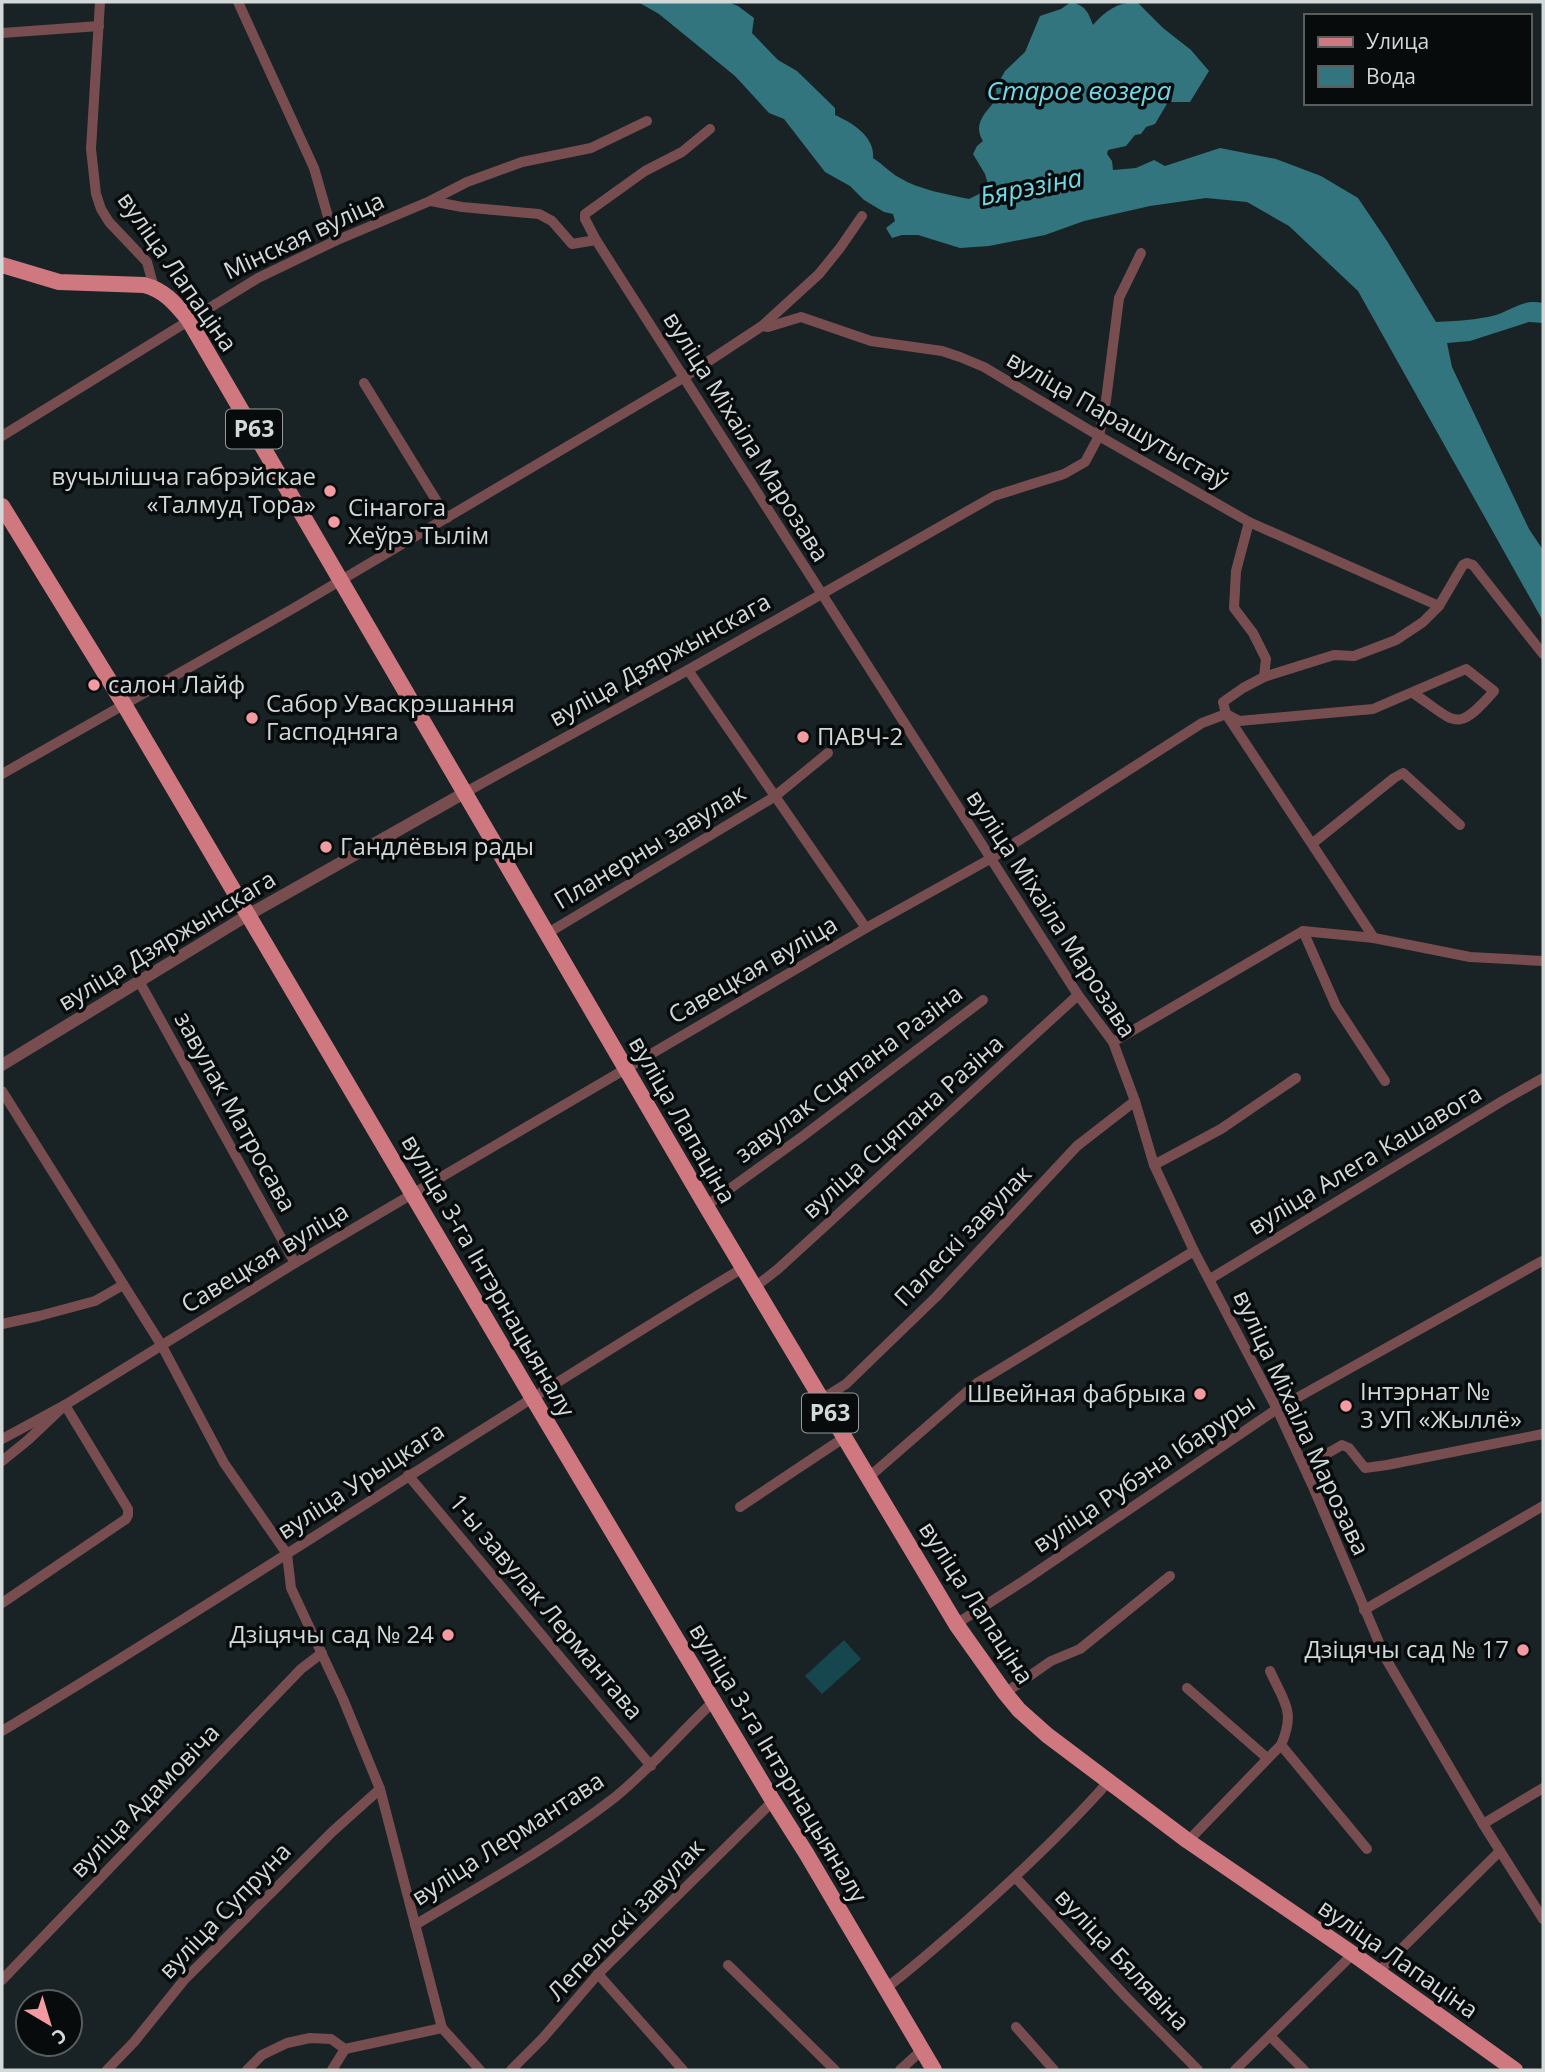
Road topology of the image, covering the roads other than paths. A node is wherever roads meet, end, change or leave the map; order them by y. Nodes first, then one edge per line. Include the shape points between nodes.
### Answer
1 (100, 2) edge
2 (238, 2) edge
3 (99, 26) junction
4 (2, 33) edge
5 (647, 121) dead end
6 (710, 128) dead end
7 (430, 201) junction
8 (862, 216) dead end
9 (596, 240) junction
10 (335, 241) junction
11 (1141, 253) dead end
12 (2, 265) edge
13 (154, 288) junction
14 (188, 319) junction
15 (762, 326) junction
16 (683, 378) junction
17 (364, 383) dead end
18 (2, 436) edge
19 (1099, 436) junction
20 (2, 506) edge
21 (447, 518) junction
22 (1248, 522) junction
23 (342, 580) junction
24 (821, 594) junction
25 (1438, 606) junction
26 (1543, 654) edge
27 (688, 670) junction
28 (1265, 677) junction
29 (1413, 693) junction
30 (125, 706) junction
31 (1226, 714) junction
32 (828, 753) dead end
33 (2, 774) edge
34 (466, 792) junction
35 (774, 797) junction
36 (1460, 825) dead end
37 (1313, 844) junction
38 (990, 859) junction
39 (248, 915) junction
40 (866, 928) junction
41 (1303, 931) junction
42 (548, 933) junction
43 (1374, 939) junction
44 (1543, 961) edge
45 (139, 981) junction
46 (1078, 995) junction
47 (983, 1000) dead end
48 (1113, 1042) junction
49 (2, 1065) edge
50 (626, 1069) junction
51 (1296, 1078) dead end
52 (1543, 1078) edge
53 (1385, 1081) dead end
54 (2, 1090) edge
55 (1135, 1101) junction
56 (1154, 1165) junction
57 (414, 1193) junction
58 (706, 1206) junction
59 (1194, 1251) junction
60 (1542, 1261) edge
61 (295, 1264) junction
62 (743, 1268) junction
63 (1210, 1279) junction
64 (123, 1286) junction
65 (755, 1287) junction
66 (2, 1324) edge
67 (162, 1346) junction
68 (532, 1397) junction
69 (822, 1399) junction
70 (65, 1405) junction
71 (1277, 1409) junction
72 (1543, 1434) edge
73 (845, 1437) junction
74 (2, 1439) edge
75 (2, 1461) edge
76 (1304, 1467) junction
77 (408, 1475) junction
78 (869, 1477) junction
79 (1543, 1506) edge
80 (740, 1507) dead end
81 (287, 1554) junction
82 (1170, 1576) dead end
83 (2, 1602) edge
84 (1364, 1610) junction
85 (956, 1623) junction
86 (322, 1653) junction
87 (1270, 1671) dead end
88 (1187, 1688) dead end
89 (1005, 1693) junction
90 (714, 1701) junction
91 (2, 1731) edge
92 (1281, 1745) junction
93 (1267, 1758) junction
94 (652, 1766) junction
95 (1109, 1781) junction
96 (1543, 1788) edge
97 (380, 1789) junction
98 (773, 1801) junction
99 (1483, 1824) junction
100 (1188, 1841) junction
101 (1367, 1849) dead end
102 (1500, 1851) junction
103 (1016, 1878) junction
104 (1543, 1919) edge
105 (415, 1925) junction
106 (1353, 1954) junction
107 (728, 1965) dead end
108 (1378, 1972) junction
109 (598, 1974) junction
110 (2, 1980) edge
111 (886, 1988) junction
112 (1016, 2027) dead end
113 (442, 2028) junction
114 (1270, 2036) junction
115 (345, 2049) junction
116 (922, 2050) junction
117 (107, 2070) edge
118 (247, 2070) edge
119 (332, 2070) edge
120 (480, 2070) edge
121 (511, 2070) edge
122 (683, 2070) edge
123 (835, 2070) edge
124 (900, 2070) edge
125 (934, 2070) edge
126 (1054, 2070) edge
127 (1198, 2070) edge
128 (1235, 2070) edge
129 (1304, 2070) edge
130 (1515, 2070) edge

1 - 3 street, вуліца Лапаціна
2 - 10 street via 314,168
3 - 4 street
3 - 13 street, вуліца Лапаціна via 91,149 96,194 109,222 147,262
5 - 7 street, Мінская вуліца via 591,148 522,162 467,181
6 - 9 street, вуліца Міхаіла Марозава via 682,152 645,171 585,214
7 - 9 street via 539,214 552,221 572,244
7 - 10 street, Мінская вуліца
8 - 15 street via 819,274
9 - 16 street, вуліца Міхаіла Марозава
10 - 14 street, Мінская вуліца
11 - 19 street, вуліца Дзяржынскага via 1119,298
12 - 13 main road via 59,282
13 - 14 main road, вуліца Лапаціна / Р63
14 - 18 street, Мінская вуліца
14 - 23 main road, вуліца Лапаціна / Р63
15 - 16 street
15 - 19 street, вуліца Парашутыстаў via 801,317 871,341 942,351 984,367
16 - 21 street
16 - 24 street, вуліца Міхаіла Марозава
17 - 21 street
19 - 22 street, вуліца Парашутыстаў
19 - 24 street, вуліца Дзяржынскага via 1085,462 1064,474 995,496
20 - 30 main road, вуліца 3-га Інтэрнацыяналу
21 - 23 street
22 - 25 street, вуліца Парашутыстаў
22 - 28 street via 1236,571 1234,608 1266,659
23 - 30 street
23 - 34 main road, вуліца Лапаціна / Р63
24 - 27 street, вуліца Дзяржынскага
24 - 38 street, вуліца Міхаіла Марозава
25 - 26 street via 1463,565 1472,565
25 - 28 street via 1396,640 1354,656 1335,655
27 - 34 street, вуліца Дзяржынскага
27 - 35 street, Планерны завулак
28 - 31 street via 1223,702
29 - 29 street via 1452,720 1462,720 1494,691 1466,669
29 - 31 street via 1373,709 1239,720
30 - 33 street
30 - 39 main road, вуліца 3-га Інтэрнацыяналу
31 - 37 street
31 - 38 street, Савецкая вуліца via 1202,723
32 - 35 street, Планерны завулак
34 - 39 street, вуліца Дзяржынскага
34 - 42 main road, вуліца Лапаціна / Р63
35 - 40 street, Планерны завулак
35 - 42 street, Планерны завулак
36 - 37 street via 1403,773
37 - 43 street
38 - 40 street, Савецкая вуліца
38 - 46 street, вуліца Міхаіла Марозава
39 - 45 street, вуліца Дзяржынскага
39 - 57 main road, вуліца 3-га Інтэрнацыяналу
40 - 50 street, Савецкая вуліца
41 - 43 street
41 - 48 street
41 - 53 street via 1336,1006
42 - 50 main road, вуліца Лапаціна / Р63
43 - 44 street via 1470,957
45 - 49 street, вуліца Дзяржынскага
45 - 61 street, завулак Матросава
46 - 48 street, вуліца Міхаіла Марозава
46 - 65 street, вуліца Сцяпана Разіна
47 - 58 street, завулак Сцяпана Разіна
48 - 55 street, вуліца Міхаіла Марозава
50 - 57 street, Савецкая вуліца
50 - 58 main road, вуліца Лапаціна / Р63
51 - 56 street via 1221,1129
52 - 63 street, вуліца Алега Кашавога
54 - 64 street
55 - 56 street, вуліца Міхаіла Марозава
55 - 69 street, Палескі завулак via 1077,1146 936,1297 846,1384
56 - 59 street, вуліца Міхаіла Марозава
57 - 61 street, Савецкая вуліца
57 - 68 main road, вуліца 3-га Інтэрнацыяналу
58 - 62 main road, вуліца Лапаціна / Р63
59 - 63 street, вуліца Міхаіла Марозава
59 - 78 street via 977,1383
60 - 71 street, вуліца Рубэна Ібаруры
61 - 67 street, Савецкая вуліца
62 - 65 main road, вуліца Лапаціна / Р63
62 - 68 street, вуліца Урыцкага
63 - 71 street, вуліца Міхаіла Марозава
64 - 66 street via 94,1301
64 - 67 street
65 - 69 main road, вуліца Лапаціна / Р63
67 - 70 street, Савецкая вуліца
67 - 81 street via 224,1464
68 - 77 street, вуліца Урыцкага
68 - 90 main road, вуліца 3-га Інтэрнацыяналу
69 - 73 main road, вуліца Лапаціна / Р63
70 - 74 street, Савецкая вуліца
70 - 75 street
70 - 83 street via 128,1515
71 - 76 street, вуліца Міхаіла Марозава
71 - 85 street, вуліца Рубэна Ібаруры
72 - 76 street via 1365,1468 1342,1445
73 - 78 main road, вуліца Лапаціна / Р63
73 - 80 street
76 - 84 street, вуліца Міхаіла Марозава
77 - 81 street, вуліца Урыцкага
77 - 94 street, 1-ы завулак Лермантава
78 - 85 main road, вуліца Лапаціна / Р63
79 - 84 street
81 - 86 street via 291,1588
81 - 91 street, вуліца Урыцкага
82 - 89 street via 1080,1649 1051,1661
84 - 99 street, вуліца Міхаіла Марозава via 1386,1659
85 - 89 main road, вуліца Лапаціна / Р63
86 - 97 street
86 - 110 street, вуліца Адамовіча via 292,1678
87 - 92 street via 1289,1712 1289,1727
88 - 93 street
89 - 95 main road, вуліца Лапаціна / Р63 via 1031,1722
90 - 94 street, вуліца Лермантава
90 - 98 main road, вуліца 3-га Інтэрнацыяналу
92 - 93 street
92 - 101 street
93 - 100 street
94 - 105 street, вуліца Лермантава via 541,1849
95 - 100 main road, вуліца Лапаціна / Р63
95 - 103 street
96 - 99 street
97 - 105 street
97 - 117 street, вуліца Супруна via 184,1980
98 - 109 street, Лепельскі завулак
98 - 111 main road, вуліца 3-га Інтэрнацыяналу
99 - 102 street, вуліца Міхаіла Марозава
100 - 106 main road, вуліца Лапаціна / Р63
102 - 104 street, вуліца Міхаіла Марозава
102 - 108 street
103 - 111 street
103 - 127 street, вуліца Бялявіна
105 - 113 street
106 - 108 main road, вуліца Лапаціна / Р63
106 - 114 street
107 - 123 street
108 - 130 main road, вуліца Лапаціна / Р63
109 - 121 street, Лепельскі завулак
109 - 122 street
111 - 116 main road, вуліца 3-га Інтэрнацыяналу
112 - 126 street
113 - 115 street
113 - 120 street
114 - 128 street
114 - 129 street
115 - 118 street via 331,2039 310,2038 262,2055
115 - 119 street
116 - 124 street
116 - 125 main road, вуліца 3-га Інтэрнацыяналу

